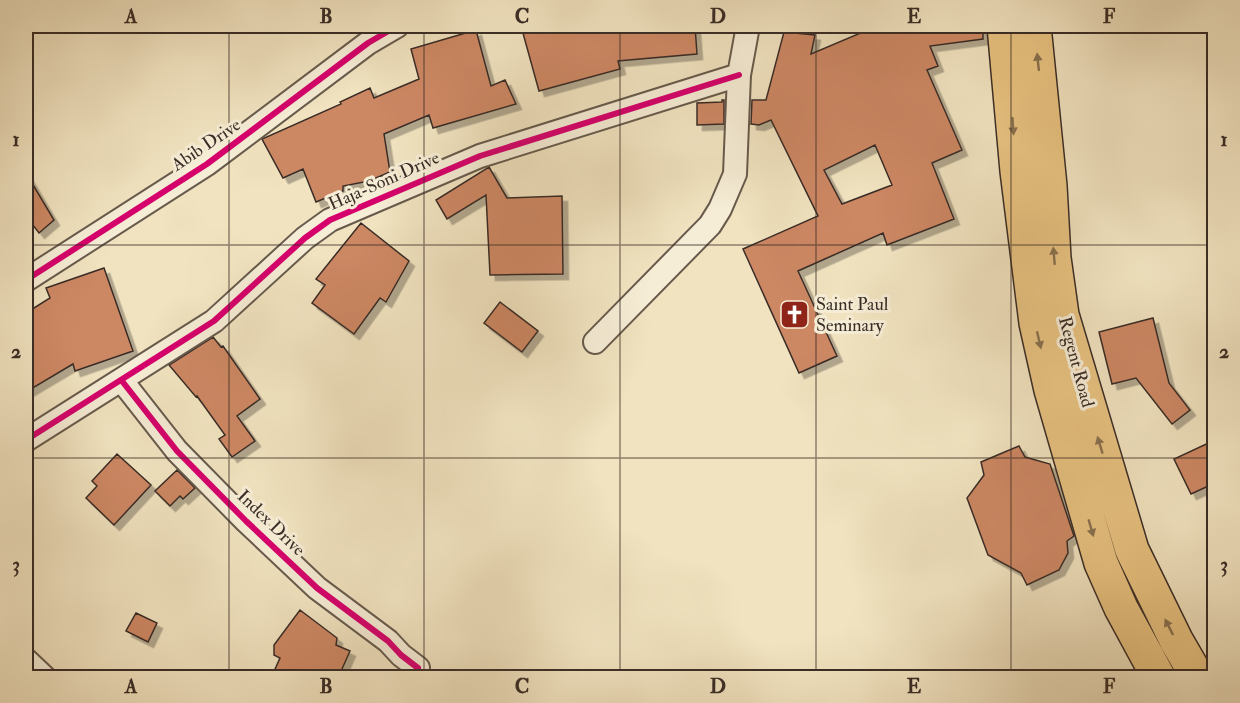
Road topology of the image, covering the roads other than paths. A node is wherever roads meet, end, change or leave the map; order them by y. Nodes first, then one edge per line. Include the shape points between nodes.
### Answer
1 (397, 26) edge
2 (748, 26) edge
3 (1004, 26) edge
4 (1034, 26) edge
5 (739, 75) junction
6 (26, 280) edge
7 (594, 342) dead end
8 (122, 381) junction
9 (26, 440) edge
10 (26, 660) edge
11 (418, 668) dead end
12 (45, 678) edge
13 (1159, 678) edge
14 (1198, 678) edge

1 - 6 street, Abib Drive via 368,43 207,164
2 - 5 street
3 -> 13 main road, Regent Road via 1035,323 1101,563
14 -> 4 main road, Regent Road via 1132,550 1062,315
5 - 7 street via 735,174 720,209 710,225
5 - 8 street, Haja-Soni Drive via 480,156 330,220 214,321
8 - 9 street, Haja-Soni Drive
8 - 11 street, Index Drive via 177,451 246,521 317,588
10 - 12 street

